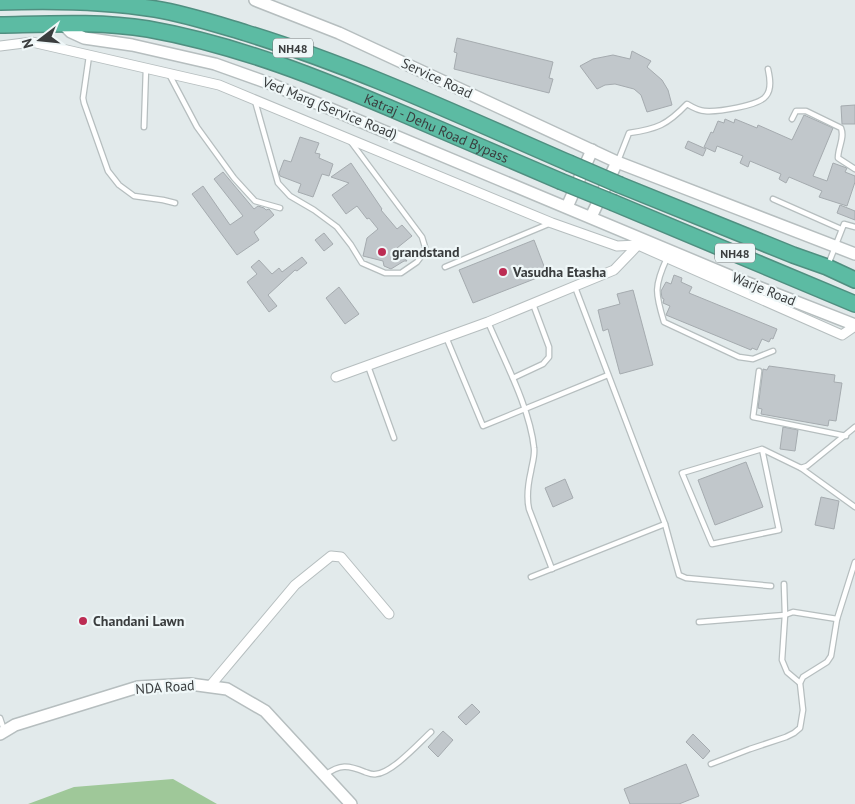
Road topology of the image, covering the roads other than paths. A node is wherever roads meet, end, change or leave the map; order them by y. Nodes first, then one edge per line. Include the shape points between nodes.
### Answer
1 (255, 0) edge
2 (92, 1) edge
3 (0, 2) edge
4 (63, 24) junction
5 (0, 25) edge
6 (0, 46) edge
7 (89, 56) junction
8 (146, 68) junction
9 (768, 69) dead end
10 (168, 73) junction
11 (254, 99) junction
12 (792, 119) dead end
13 (144, 127) dead end
14 (349, 139) junction
15 (592, 150) junction
16 (617, 162) junction
17 (855, 169) edge
18 (773, 199) dead end
19 (175, 203) dead end
20 (568, 207) junction
21 (280, 208) dead end
22 (591, 217) junction
23 (552, 223) junction
24 (855, 227) edge
25 (841, 229) junction
26 (642, 242) junction
27 (836, 246) junction
28 (855, 254) edge
29 (667, 258) junction
30 (445, 267) dead end
31 (827, 267) junction
32 (855, 280) edge
33 (574, 286) junction
34 (532, 303) junction
35 (855, 304) edge
36 (488, 322) junction
37 (855, 326) edge
38 (446, 337) junction
39 (774, 351) dead end
40 (368, 366) junction
41 (759, 370) dead end
42 (608, 375) junction
43 (336, 377) dead end
44 (513, 378) junction
45 (524, 410) junction
46 (855, 427) edge
47 (846, 436) junction
48 (394, 438) dead end
49 (762, 449) junction
50 (801, 468) junction
51 (855, 506) edge
52 (665, 524) junction
53 (855, 562) edge
54 (552, 569) junction
55 (531, 577) dead end
56 (784, 584) dead end
57 (771, 586) dead end
58 (389, 614) dead end
59 (785, 616) junction
60 (837, 619) junction
61 (699, 622) dead end
62 (800, 684) junction
63 (210, 686) junction
64 (0, 718) edge
65 (432, 732) dead end
66 (2, 733) edge
67 (711, 764) dead end
68 (325, 775) junction
69 (351, 804) edge

1 - 15 street, Service Road via 339,33
2 - 3 highway, Katraj - Dehu Road Bypass / NH48
2 - 31 highway, Katraj - Dehu Road Bypass / NH48, bridge via 156,9 208,22 346,67 620,185
4 - 5 highway, Katraj - Dehu Road Bypass / NH48
4 - 20 street, Ved Marg (Service Road) via 84,38 132,44 215,64 271,84
4 - 35 highway, Katraj - Dehu Road Bypass / NH48, bridge via 147,29 257,56 327,81
6 - 7 street via 32,42
7 - 8 street
7 - 19 lane via 83,98 108,171 134,196
8 - 10 street
8 - 13 lane
9 - 16 lane via 768,95 762,100 725,111 703,111 687,104 674,117 652,130 629,133
10 - 11 street via 219,85
10 - 21 lane via 197,127 234,178 255,201
11 - 14 street
11 - 14 lane via 278,183 290,196 337,227 362,262 385,273 401,273 423,254 422,237
12 - 17 lane via 796,112 806,111 841,128 843,134 838,158
14 - 23 street
15 - 16 street, Service Road
15 - 20 street
16 - 22 street
16 - 27 street
18 - 25 lane
20 - 22 street, Ved Marg (Service Road)
22 - 26 street, Warje Road
23 - 26 street via 617,246
23 - 30 lane
24 - 25 lane via 844,224
25 - 27 lane
26 - 29 street
26 - 33 street via 614,270
26 - 37 street, Warje Road
27 - 28 street
27 - 31 lane
29 - 37 street via 842,335
29 - 39 lane via 657,279 657,300 664,322 739,357 752,359
31 - 32 highway, Katraj - Dehu Road Bypass / NH48
33 - 34 street
33 - 42 lane
34 - 36 street
34 - 44 lane via 549,347 549,357 543,364
36 - 38 street
36 - 44 lane
38 - 40 street
38 - 45 lane via 483,426
40 - 43 street
40 - 48 lane
41 - 47 lane via 754,417
42 - 45 lane
42 - 52 lane
44 - 45 lane
45 - 54 lane via 534,448 527,490 528,509
46 - 47 lane
47 - 50 lane
49 - 49 lane via 682,473 712,544 779,530
49 - 50 lane
50 - 51 lane
52 - 54 lane
52 - 57 lane via 679,575
53 - 60 lane
54 - 55 lane
56 - 59 lane
58 - 63 street via 342,557 330,556 295,585
59 - 60 lane via 792,612
59 - 61 lane
59 - 62 lane via 782,660 787,672
60 - 62 lane via 830,659 807,673
62 - 67 lane via 803,721 800,728
63 - 66 street, NDA Road via 138,687
63 - 68 street, NDA Road via 228,688 264,711
64 - 66 lane
65 - 68 lane via 382,773 375,775 354,767 340,767
68 - 69 street, NDA Road

